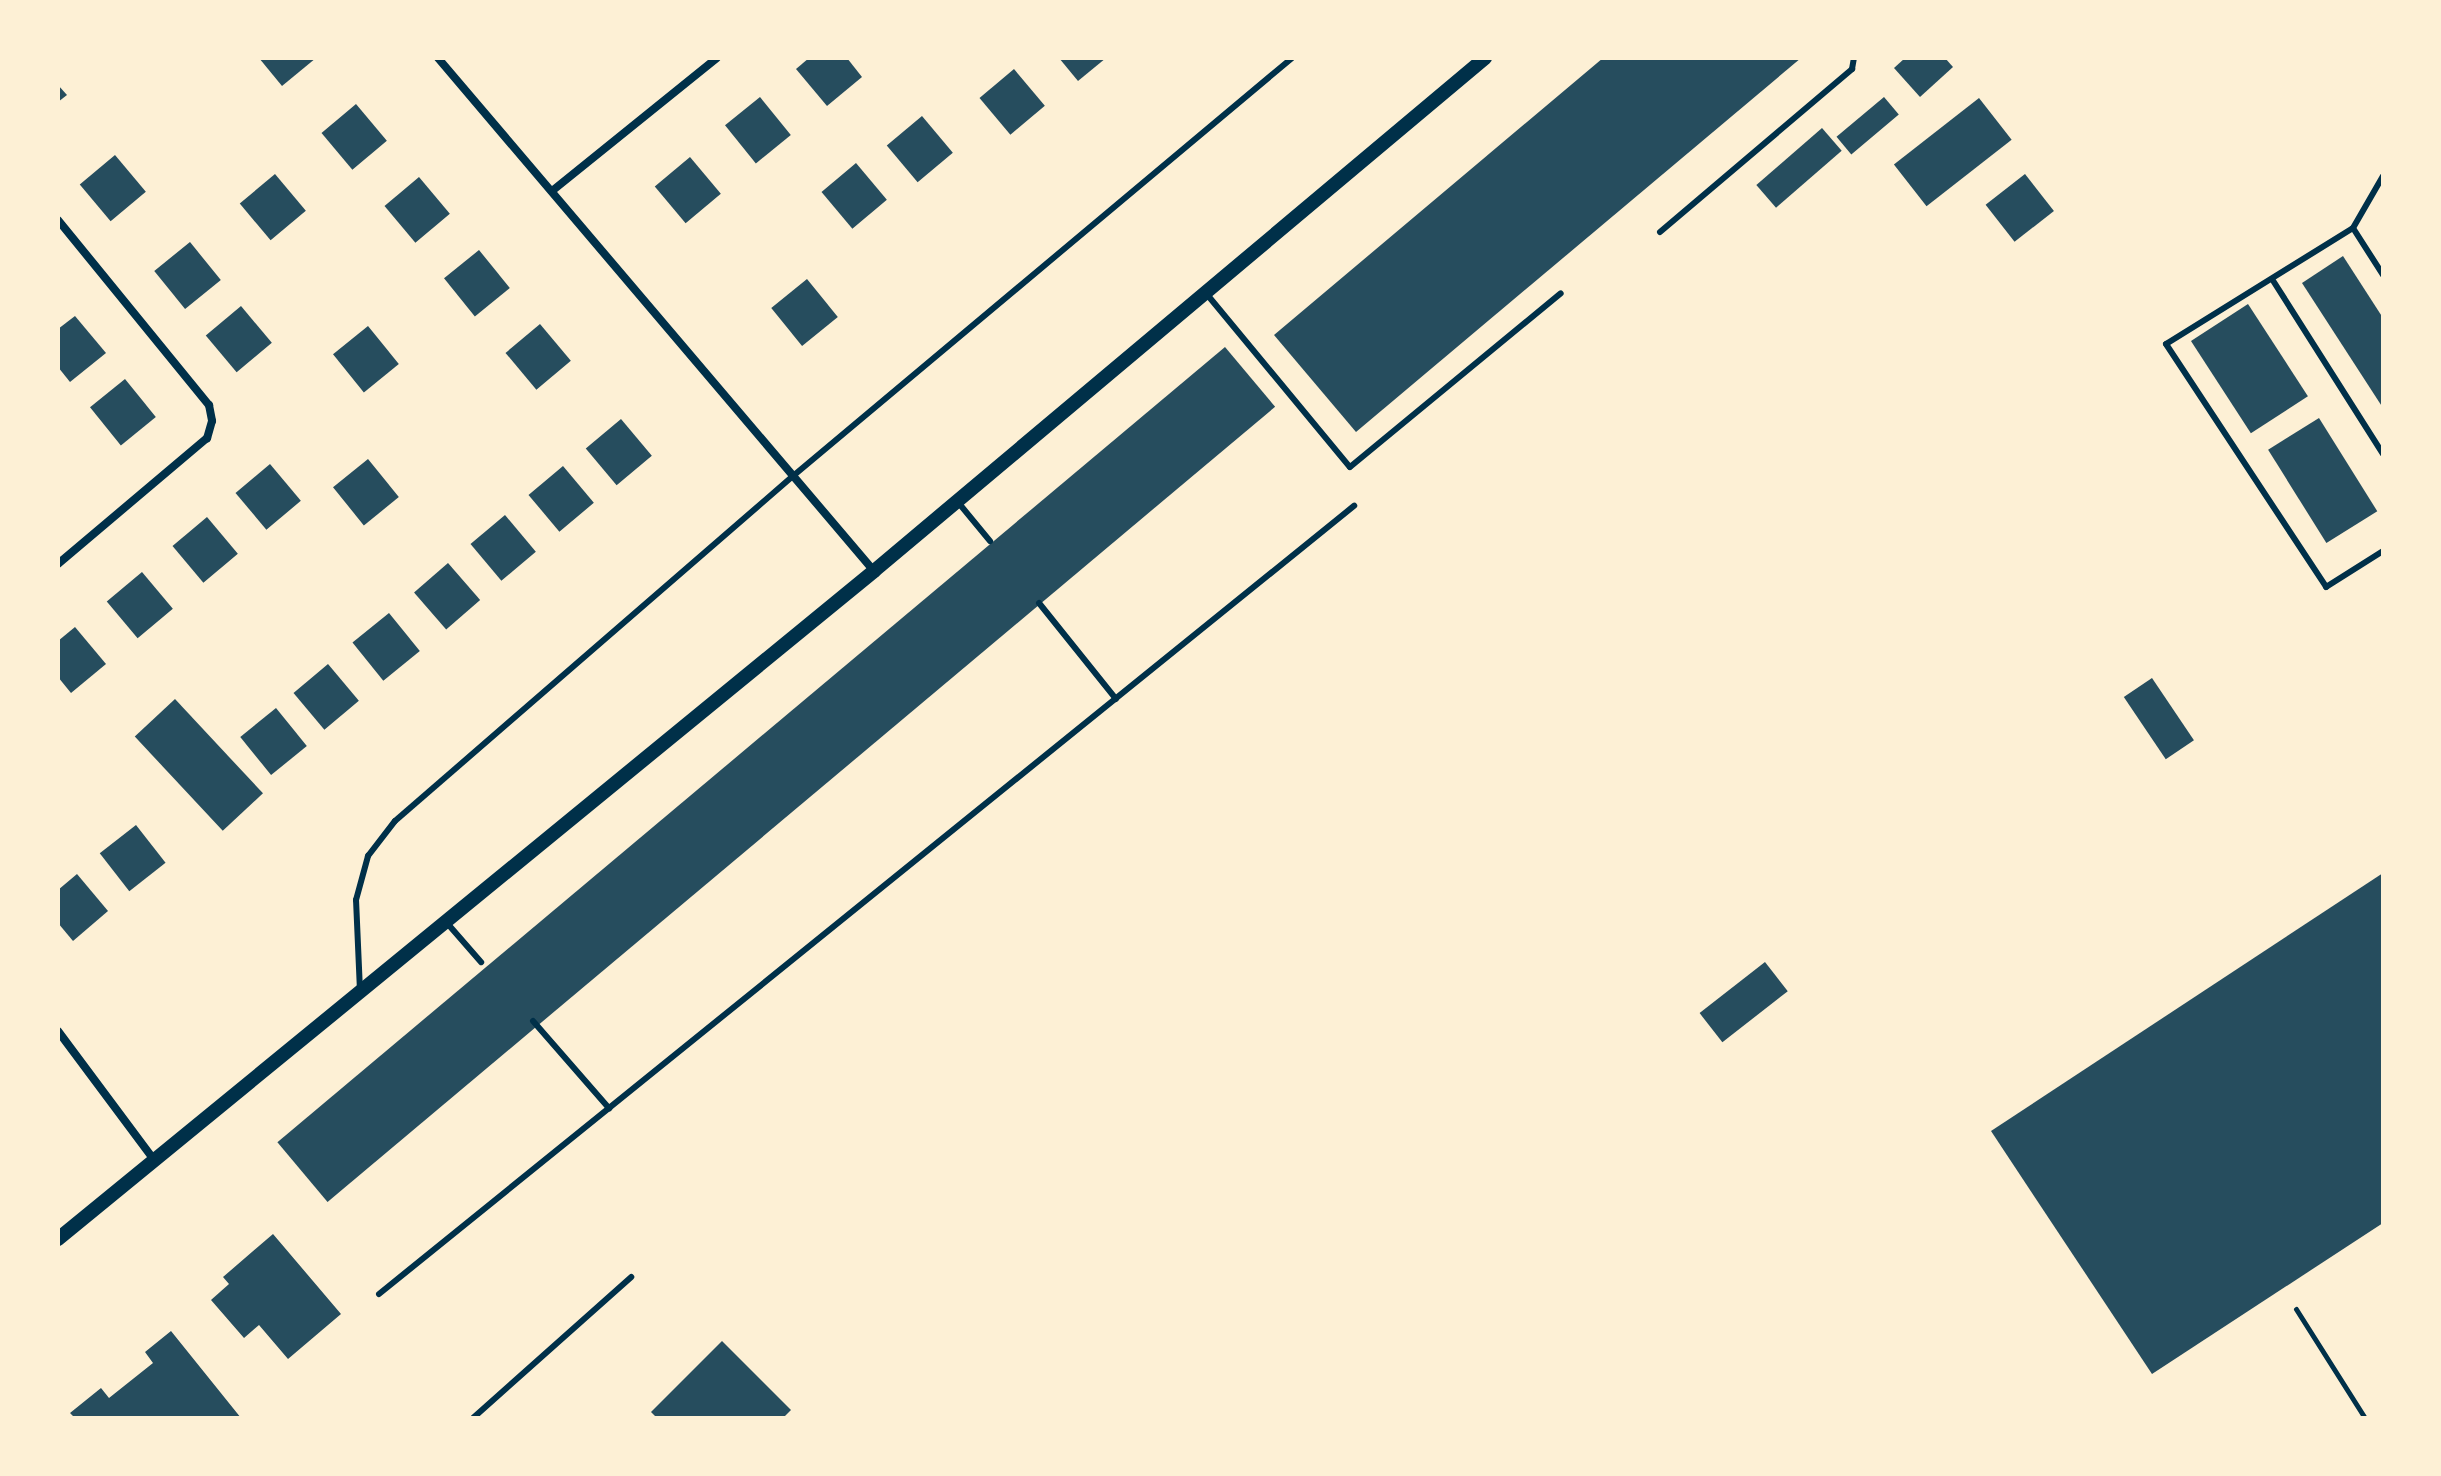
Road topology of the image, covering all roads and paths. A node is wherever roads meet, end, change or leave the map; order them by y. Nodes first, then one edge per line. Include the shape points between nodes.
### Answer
1 (438, 58) edge
2 (717, 58) edge
3 (1292, 58) edge
4 (1485, 58) edge
5 (1854, 58) edge
6 (2383, 176) edge
7 (552, 191) junction
8 (58, 220) edge
9 (2353, 228) junction
10 (1660, 232) dead end
11 (2383, 275) edge
12 (2272, 279) junction
13 (1205, 292) junction
14 (1561, 293) dead end
15 (2383, 454) edge
16 (793, 476) junction
17 (957, 501) junction
18 (1354, 506) dead end
19 (990, 541) dead end
20 (2383, 551) edge
21 (58, 564) edge
22 (874, 571) junction
23 (1039, 603) dead end
24 (1116, 699) junction
25 (445, 921) junction
26 (481, 962) dead end
27 (360, 991) junction
28 (533, 1021) dead end
29 (58, 1031) edge
30 (609, 1108) junction
31 (154, 1160) junction
32 (58, 1239) edge
33 (631, 1277) dead end
34 (379, 1294) dead end
35 (2296, 1309) dead end
36 (473, 1418) edge
37 (2365, 1418) edge

1 - 7 street
2 - 7 street
3 - 16 lane
4 - 13 street
5 - 10 lane via 1852,69
6 - 9 lane
7 - 16 street
8 - 21 street via 209,405 212,421 207,438
9 - 11 lane
9 - 12 lane
12 - 15 lane
12 - 20 lane via 2166,344 2326,587
13 - 14 lane via 1350,467
13 - 17 street
16 - 22 street
16 - 27 lane via 395,821 368,856 356,900
17 - 19 lane
17 - 22 street
18 - 24 lane
22 - 25 street
23 - 24 lane
24 - 30 lane
25 - 26 lane
25 - 27 street
27 - 31 street
28 - 30 lane
29 - 31 street
30 - 34 lane
31 - 32 street
33 - 36 lane
35 - 37 path

